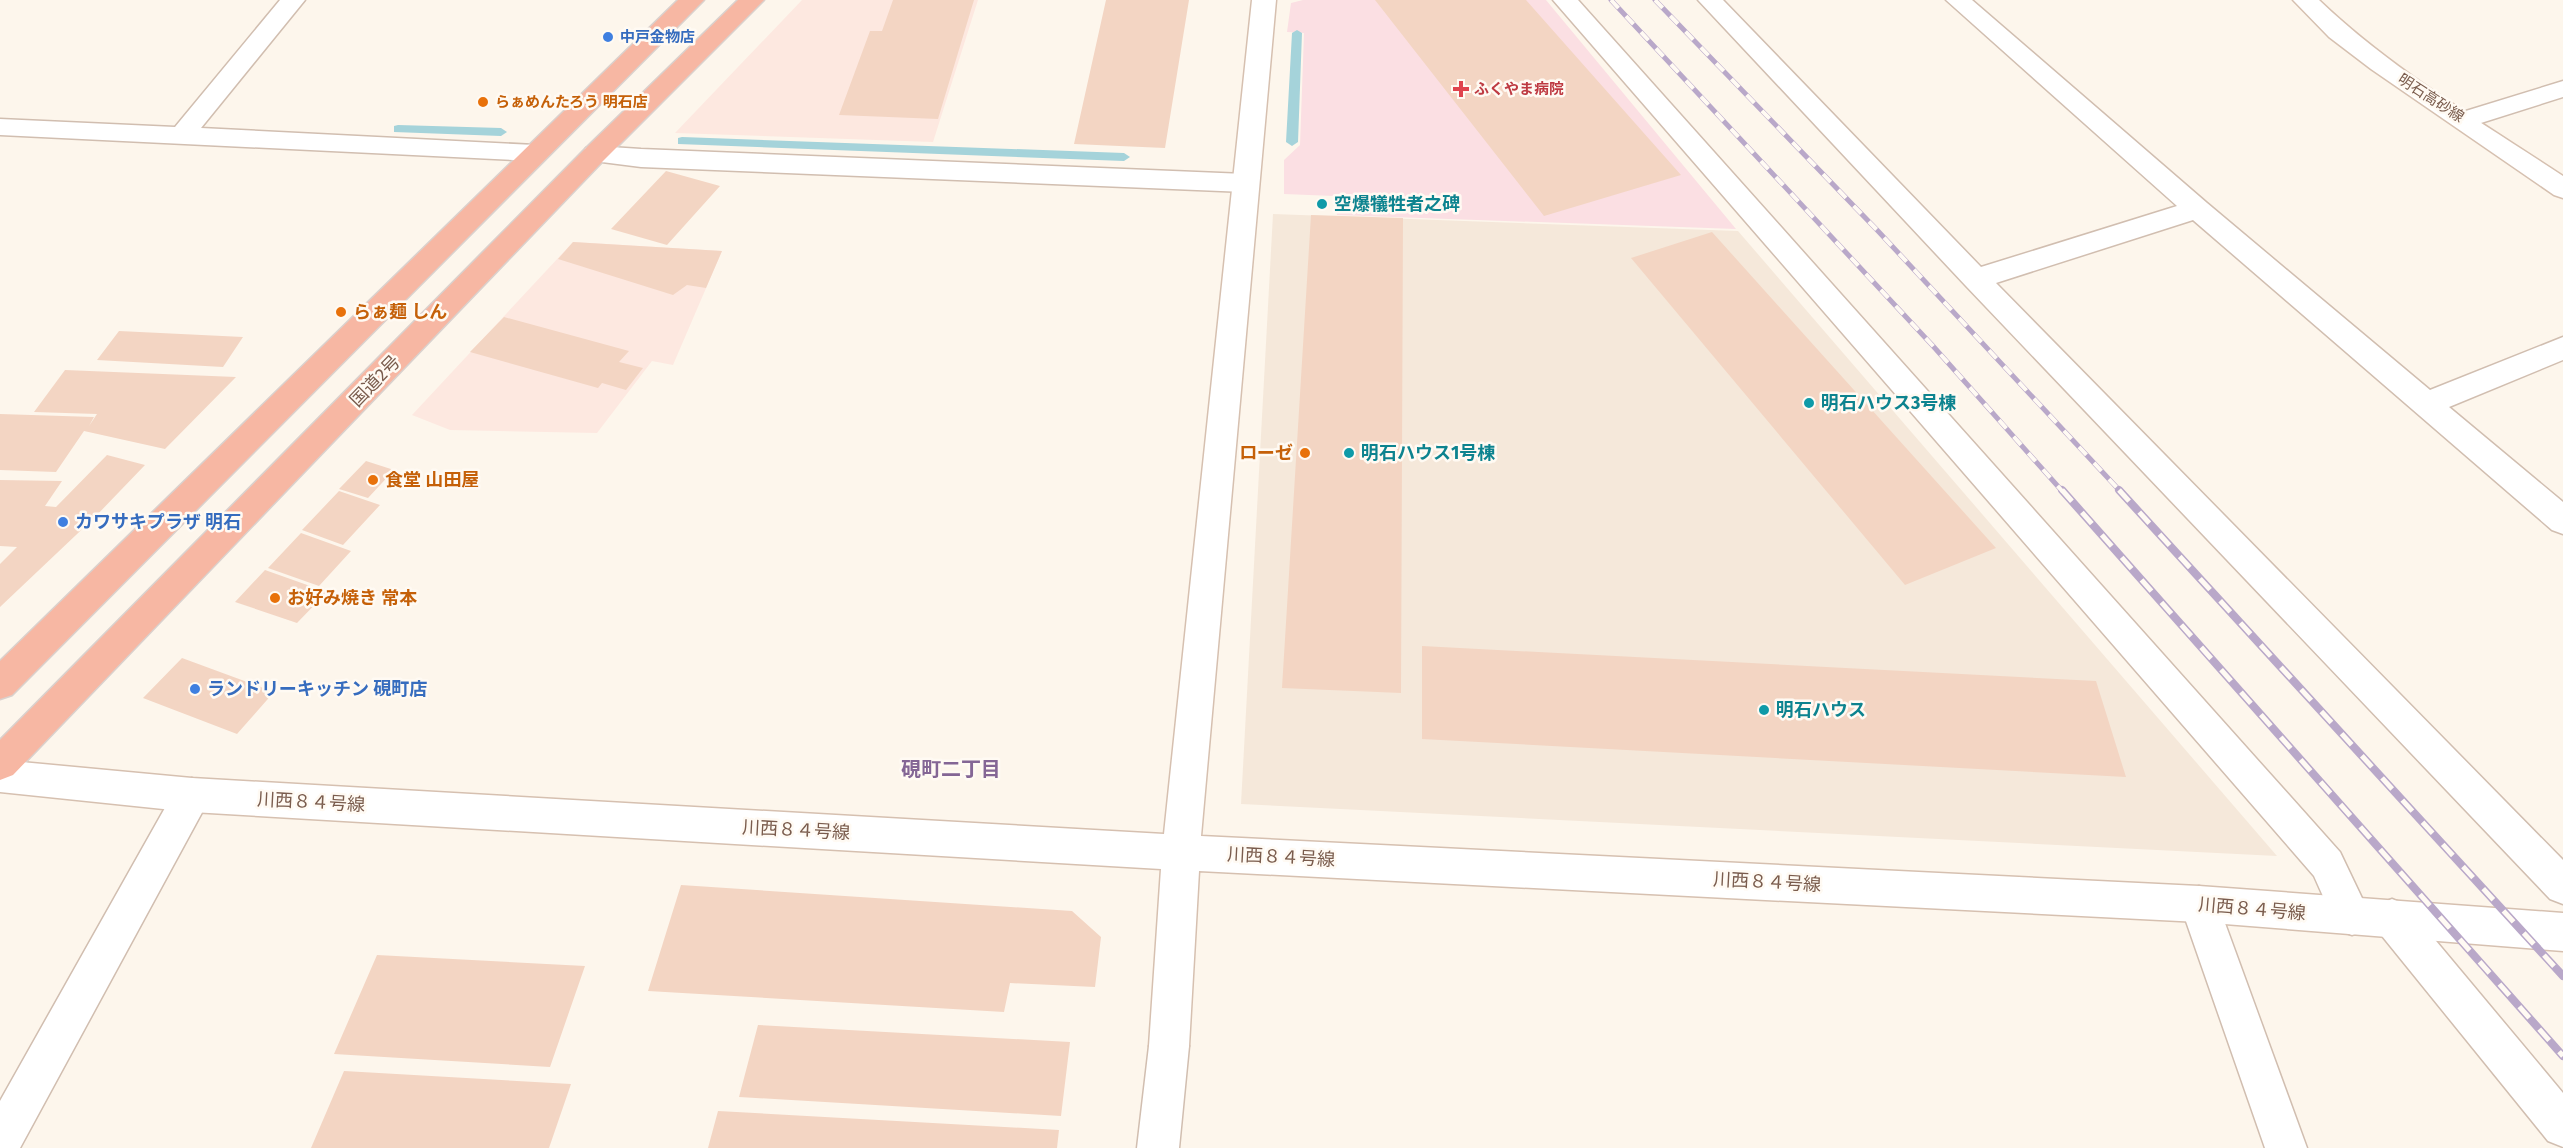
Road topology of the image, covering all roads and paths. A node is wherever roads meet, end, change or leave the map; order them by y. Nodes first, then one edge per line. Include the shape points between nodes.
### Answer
1 (293, 0) edge
2 (692, 0) edge
3 (752, 0) edge
4 (1264, 0) edge
5 (1565, 0) edge
6 (1710, 0) edge
7 (1958, 0) edge
8 (2305, 0) edge
9 (2563, 89) edge
10 (2465, 120) junction
11 (0, 126) edge
12 (183, 134) junction
13 (535, 153) junction
14 (595, 154) junction
15 (1245, 183) junction
16 (2563, 189) edge
17 (2197, 208) junction
18 (1976, 279) junction
19 (2563, 348) edge
20 (2426, 404) junction
21 (2563, 521) edge
22 (0, 684) edge
23 (0, 764) edge
24 (0, 776) edge
25 (192, 795) junction
26 (1181, 852) junction
27 (2563, 886) edge
28 (2199, 904) junction
29 (2352, 917) junction
30 (2392, 918) junction
31 (2563, 932) edge
32 (2563, 1126) edge
33 (0, 1143) edge
34 (1158, 1148) edge
35 (2286, 1148) edge

1 - 12 street
2 - 13 highway
3 - 14 highway, 国道2号
4 - 15 street
5 - 29 street via 2327,864
6 - 18 street
7 - 17 street
8 - 10 street, 明石高砂線 via 2371,57
9 - 10 street
10 - 16 street, 明石高砂線
11 - 12 street
12 - 13 street
13 - 22 highway
14 - 15 street
14 - 23 highway, 国道2号
15 - 26 street
17 - 18 street
17 - 20 street
18 - 27 street
19 - 20 street
20 - 21 street
24 - 25 street, 川西８４号線
25 - 26 street, 川西８４号線
25 - 33 street
26 - 28 street, 川西８４号線
26 - 34 street via 1169,1046
28 - 29 street, 川西８４号線
28 - 35 street
29 - 30 street, 川西８４号線
30 - 31 street, 川西８４号線
30 - 32 street

